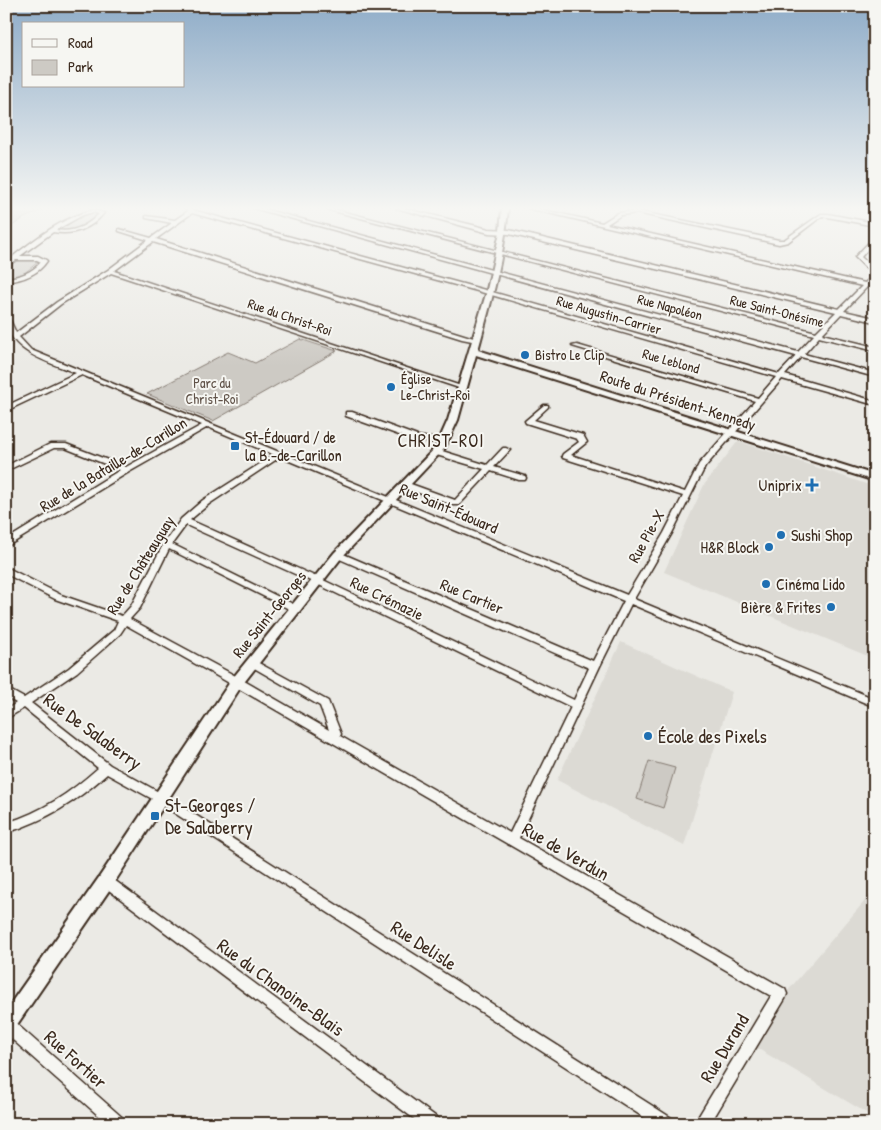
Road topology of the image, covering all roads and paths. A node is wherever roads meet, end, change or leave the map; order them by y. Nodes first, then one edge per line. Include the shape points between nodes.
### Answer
1 (43, 261) edge
2 (124, 261) edge
3 (217, 261) edge
4 (373, 261) edge
5 (448, 261) edge
6 (498, 261) edge
7 (529, 261) edge
8 (626, 261) edge
9 (759, 261) edge
10 (872, 266) edge
11 (110, 271) junction
12 (496, 274) junction
13 (6, 280) edge
14 (865, 285) junction
15 (875, 288) edge
16 (490, 294) junction
17 (841, 311) junction
18 (6, 318) edge
19 (875, 320) edge
20 (818, 334) junction
21 (16, 337) junction
22 (475, 345) junction
23 (575, 346) dead end
24 (875, 349) edge
25 (800, 355) junction
26 (81, 373) junction
27 (875, 375) edge
28 (781, 376) junction
29 (461, 387) junction
30 (759, 400) junction
31 (875, 403) edge
32 (546, 406) dead end
33 (6, 409) edge
34 (349, 414) dead end
35 (208, 424) junction
36 (730, 432) junction
37 (440, 447) junction
38 (506, 450) dead end
39 (280, 454) junction
40 (489, 468) junction
41 (6, 469) edge
42 (126, 470) junction
43 (522, 478) dead end
44 (875, 478) edge
45 (405, 485) junction
46 (686, 495) junction
47 (391, 500) junction
48 (184, 521) junction
49 (6, 544) edge
50 (168, 545) junction
51 (338, 555) junction
52 (6, 570) edge
53 (318, 581) junction
54 (629, 600) junction
55 (296, 609) junction
56 (124, 620) junction
57 (252, 663) junction
58 (595, 666) junction
59 (237, 682) junction
60 (6, 692) edge
61 (23, 702) junction
62 (875, 703) edge
63 (576, 705) junction
64 (6, 715) edge
65 (334, 738) junction
66 (106, 768) junction
67 (160, 798) junction
68 (6, 828) edge
69 (512, 841) junction
70 (106, 881) junction
71 (780, 994) joint
72 (7, 1026) edge
73 (119, 1124) edge
74 (434, 1124) edge
75 (668, 1124) edge
76 (701, 1124) edge

1 - 13 street via 42,265 20,278
2 - 11 street
3 - 22 street
4 - 16 street, Rue Augustin-Carrier
5 - 12 street, Rue Napoléon
6 - 12 street, Rue Saint-Georges
7 - 20 street, Rue Saint-Onésime
8 - 17 street
9 - 14 street
10 - 14 street via 875,276
11 - 21 street via 59,303
11 - 29 street, Rue du Christ-Roi
12 - 16 street, Rue Saint-Georges
12 - 25 street, Rue Napoléon
14 - 15 street
14 - 17 street, Rue Pie-X
16 - 22 street, Rue Saint-Georges
16 - 28 street, Rue Augustin-Carrier
17 - 19 street
17 - 20 street, Rue Pie-X
18 - 21 street
20 - 24 street, Rue Saint-Onésime
20 - 25 street, Rue Pie-X
21 - 26 street, Rue Saint-Édouard via 29,351
22 - 29 street, Rue Saint-Georges
22 - 36 street, Route du Président-Kennedy
23 - 30 street, Rue Leblond
25 - 27 street, Rue Napoléon
25 - 28 street, Rue Pie-X
26 - 33 street
26 - 35 street, Rue Saint-Édouard
28 - 30 street, Rue Pie-X
28 - 31 street, Rue Augustin-Carrier
29 - 37 street, Rue Saint-Georges via 453,420
30 - 36 street, Rue Pie-X
32 - 46 street via 529,421 580,437 584,442 566,456
34 - 37 street
35 - 39 street, Rue Saint-Édouard
35 - 42 street, Rue de la Bataille-de-Carillon
36 - 44 street, Route du Président-Kennedy
36 - 46 street, Rue Pie-X via 702,466
37 - 40 street
37 - 45 street, Rue Saint-Georges
38 - 40 street
39 - 47 street, Rue Saint-Édouard
39 - 48 street, Rue de Châteauguay via 206,502
40 - 43 street
40 - 45 street via 456,503
41 - 42 street via 53,446 66,446
42 - 49 street, Rue de la Bataille-de-Carillon
45 - 47 street, Rue Saint-Georges
46 - 54 street, Rue Pie-X
47 - 51 street, Rue Saint-Georges
47 - 54 street, Rue Saint-Édouard
48 - 50 street, Rue de Châteauguay
48 - 53 street, Rue Crémazie
50 - 55 street
50 - 56 street, Rue de Châteauguay via 135,608
51 - 53 street, Rue Saint-Georges
51 - 58 street, Rue Cartier
52 - 56 street, Rue de Verdun via 58,597
53 - 55 street, Rue Saint-Georges
53 - 63 street, Rue Crémazie
54 - 58 street, Rue Pie-X
54 - 62 street, Rue Saint-Édouard
55 - 57 street, Rue Saint-Georges
56 - 59 street, Rue de Verdun
56 - 61 street, Rue de Châteauguay via 117,632 73,670
57 - 59 street, Rue Saint-Georges
57 - 65 street via 324,704 336,734
58 - 63 street, Rue Pie-X
59 - 65 street, Rue de Verdun
59 - 67 street, Rue Saint-Georges
60 - 61 street, Rue De Salaberry
61 - 64 street, Rue de Châteauguay
61 - 66 street, Rue De Salaberry
63 - 69 street, Rue Pie-X
65 - 69 street, Rue de Verdun
66 - 67 street, Rue De Salaberry
66 - 68 street via 68,801 31,821
67 - 70 street, Rue Saint-Georges
67 - 75 street, Rue Delisle
69 - 71 street, Rue de Verdun
70 - 72 street, Rue Saint-Georges
70 - 74 street, Rue du Chanoine-Blais
71 - 76 street, Rue Durand
72 - 73 street, Rue Fortier

